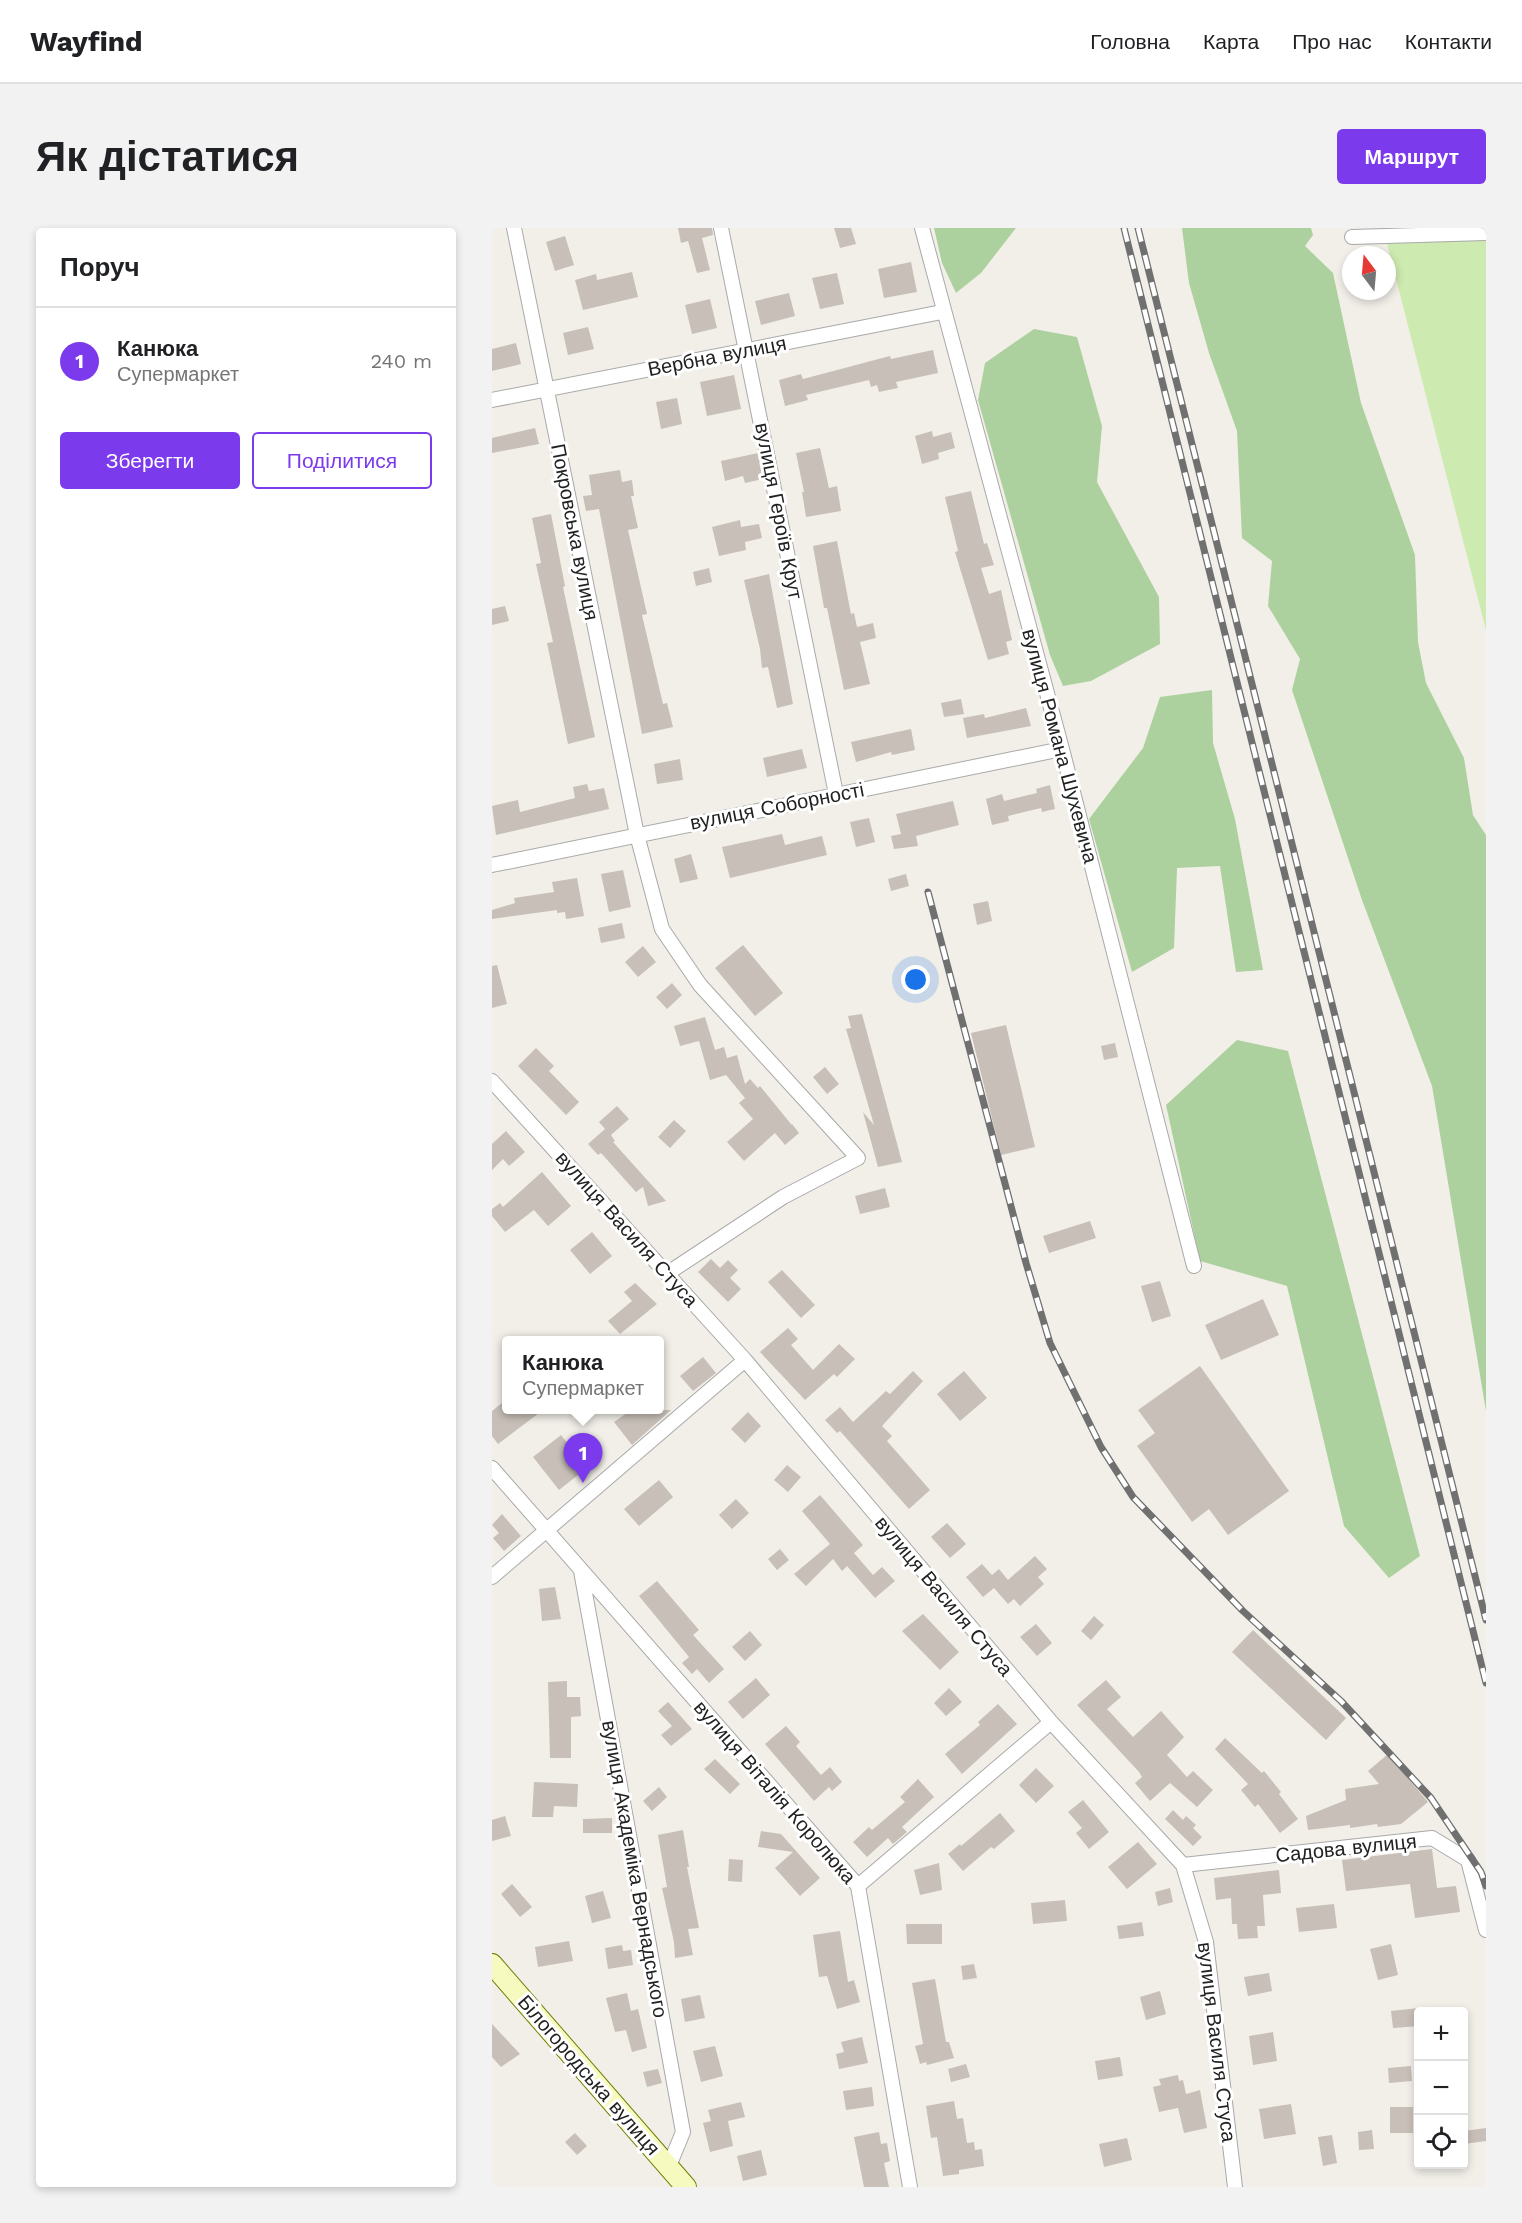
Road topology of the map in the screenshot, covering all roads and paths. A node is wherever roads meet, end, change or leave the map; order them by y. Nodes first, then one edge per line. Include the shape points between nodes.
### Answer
1 (514, 228) edge
2 (721, 228) edge
3 (922, 228) edge
4 (1486, 232) edge
5 (1352, 237) dead end
6 (942, 312) junction
7 (746, 350) junction
8 (547, 389) junction
9 (492, 400) edge
10 (1062, 749) junction
11 (836, 794) junction
12 (637, 835) junction
13 (492, 865) edge
14 (492, 1081) edge
15 (1194, 1266) dead end
16 (668, 1273) junction
17 (745, 1360) junction
18 (492, 1468) edge
19 (548, 1528) junction
20 (581, 1569) junction
21 (492, 1577) edge
22 (1051, 1722) junction
23 (1183, 1865) junction
24 (858, 1886) junction
25 (1486, 1930) edge
26 (492, 1964) edge
27 (669, 2166) junction
28 (686, 2187) edge
29 (910, 2187) edge
30 (1235, 2187) edge

1 - 8 street, Покровська вулиця
2 - 7 street, вулиця Героїв Крут
3 - 6 street, вулиця Романа Шухевича
4 - 5 street
6 - 7 street, Вербна вулиця
6 - 10 street, вулиця Романа Шухевича
7 - 8 street, Вербна вулиця
7 - 11 street, вулиця Героїв Крут
8 - 9 street, Вербна вулиця
8 - 12 street, Покровська вулиця
10 - 11 street, вулиця Соборності
10 - 15 street, вулиця Романа Шухевича
11 - 12 street, вулиця Соборності
12 - 13 street, вулиця Соборності
12 - 16 street, Покровська вулиця via 662,929 700,985 858,1158 783,1197
14 - 16 street, вулиця Василя Стуса
16 - 17 street, вулиця Василя Стуса
17 - 19 street
17 - 22 street, вулиця Василя Стуса
18 - 19 street, вулиця Віталія Королюка
19 - 20 street, вулиця Віталія Королюка
19 - 21 street
20 - 24 street, вулиця Віталія Королюка
20 - 27 street, вулиця Академіка Вернадського via 683,2132
22 - 23 street, вулиця Василя Стуса
22 - 24 street
23 - 25 street, Садова вулиця via 1432,1838 1468,1860
23 - 30 street, вулиця Василя Стуса via 1206,1942
24 - 29 street, вулиця Віталія Королюка
26 - 27 street, Білогородська вулиця
27 - 28 street, Білогородська вулиця

